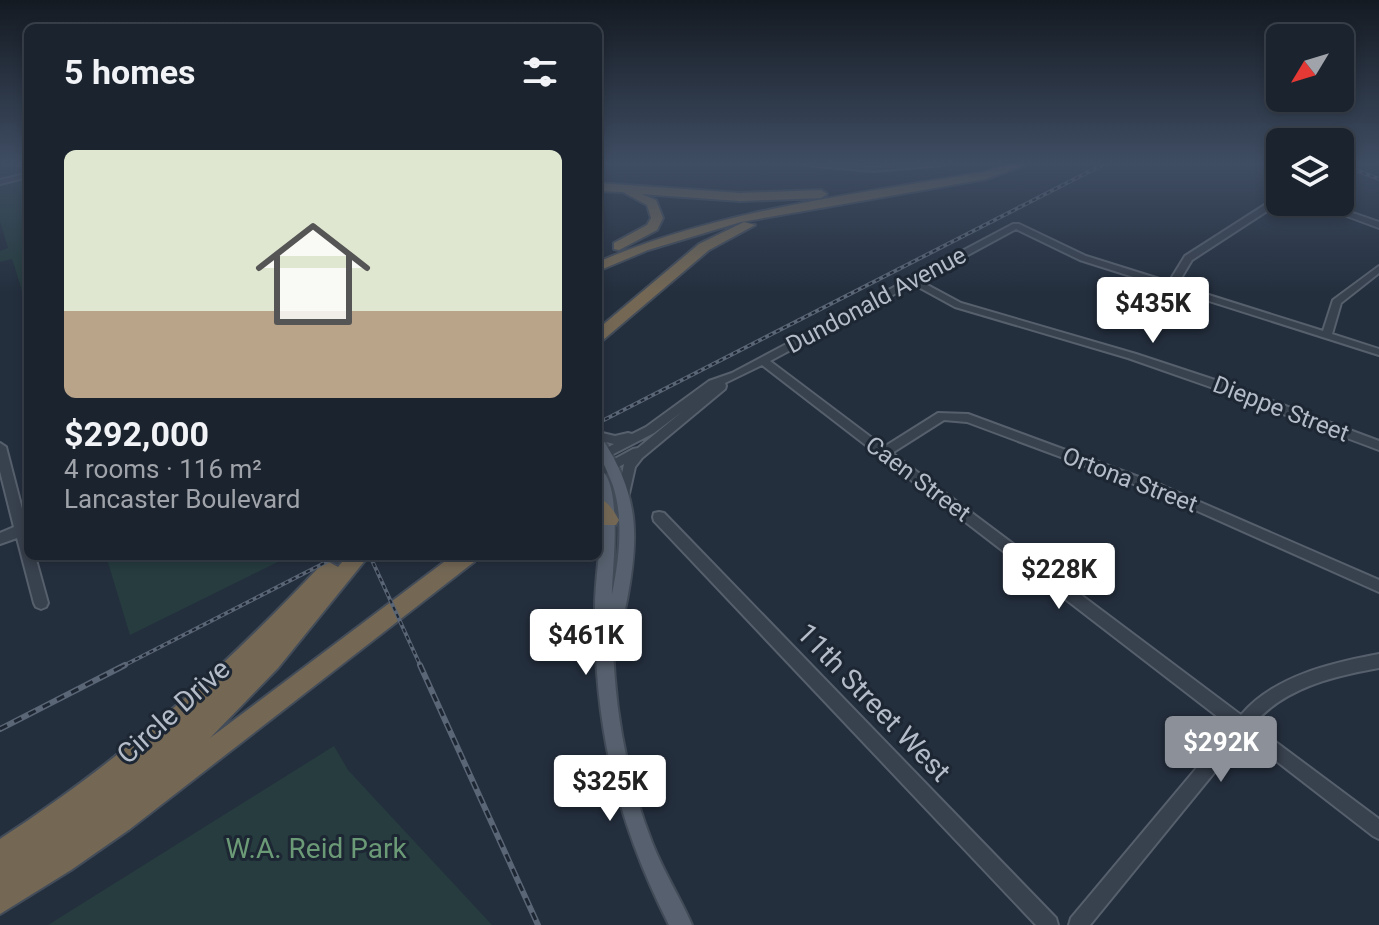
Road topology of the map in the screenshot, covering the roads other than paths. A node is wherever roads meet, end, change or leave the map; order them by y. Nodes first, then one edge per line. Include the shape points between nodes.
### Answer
1 (655, 206) edge
2 (771, 206) edge
3 (809, 206) edge
4 (813, 206) edge
5 (1266, 208) edge
6 (1353, 216) edge
7 (1379, 225) edge
8 (602, 257) edge
9 (602, 257) edge
10 (602, 265) edge
11 (1379, 269) edge
12 (912, 280) junction
13 (1172, 285) junction
14 (602, 334) edge
15 (1327, 335) junction
16 (1379, 352) edge
17 (762, 360) junction
18 (736, 375) junction
19 (650, 430) junction
20 (602, 437) edge
21 (1379, 446) edge
22 (0, 447) edge
23 (647, 447) junction
24 (883, 453) junction
25 (604, 455) edge
26 (624, 495) junction
27 (604, 512) edge
28 (659, 517) dead end
29 (21, 530) junction
30 (0, 539) edge
31 (24, 541) edge
32 (29, 560) edge
33 (355, 560) edge
34 (462, 560) edge
35 (329, 570) tunnel mouth
36 (1379, 586) edge
37 (41, 603) dead end
38 (606, 656) junction
39 (1379, 661) edge
40 (1239, 726) junction
41 (1379, 830) edge
42 (0, 855) edge
43 (0, 877) edge
44 (0, 900) edge
45 (681, 925) edge
46 (1049, 925) edge
47 (1078, 925) edge

1 - 9 highway via 657,218 642,233
2 - 8 highway via 690,222
3 - 10 highway via 675,234
4 - 14 highway via 736,230 704,247
5 - 13 street via 1188,258
6 - 7 street
11 - 15 street via 1336,302
12 - 13 street, Dundonald Avenue via 1016,226 1083,258
12 - 17 street, Dundonald Avenue
12 - 21 street, Dieppe Street via 958,305 1132,356
13 - 15 street
15 - 16 street
17 - 18 street, Dundonald Avenue
17 - 24 street, Caen Street
18 - 19 street, Dundonald Avenue via 713,384
18 - 23 street, Dundonald Avenue
19 - 20 street, Dundonald Avenue via 615,440
19 - 25 street, Dundonald Avenue
22 - 29 street
23 - 25 street, Dundonald Avenue
23 - 26 street, Dundonald Avenue via 629,466
24 - 36 street, Ortona Street via 942,416 968,418 1159,489
24 - 40 street, Caen Street
25 - 26 main road
26 - 38 main road via 626,561
27 - 38 main road
28 - 46 street, 11th Street West
29 - 30 street
29 - 31 street
32 - 37 street
33 - 43 highway, Circle Drive via 301,629 175,754
34 - 44 highway via 195,767
35 - 42 highway, Circle Drive via 181,720 100,787
38 - 45 main road via 607,698 622,786 642,849
39 - 40 street via 1315,674 1275,695
40 - 41 street, Caen Street
40 - 47 street via 1166,823

